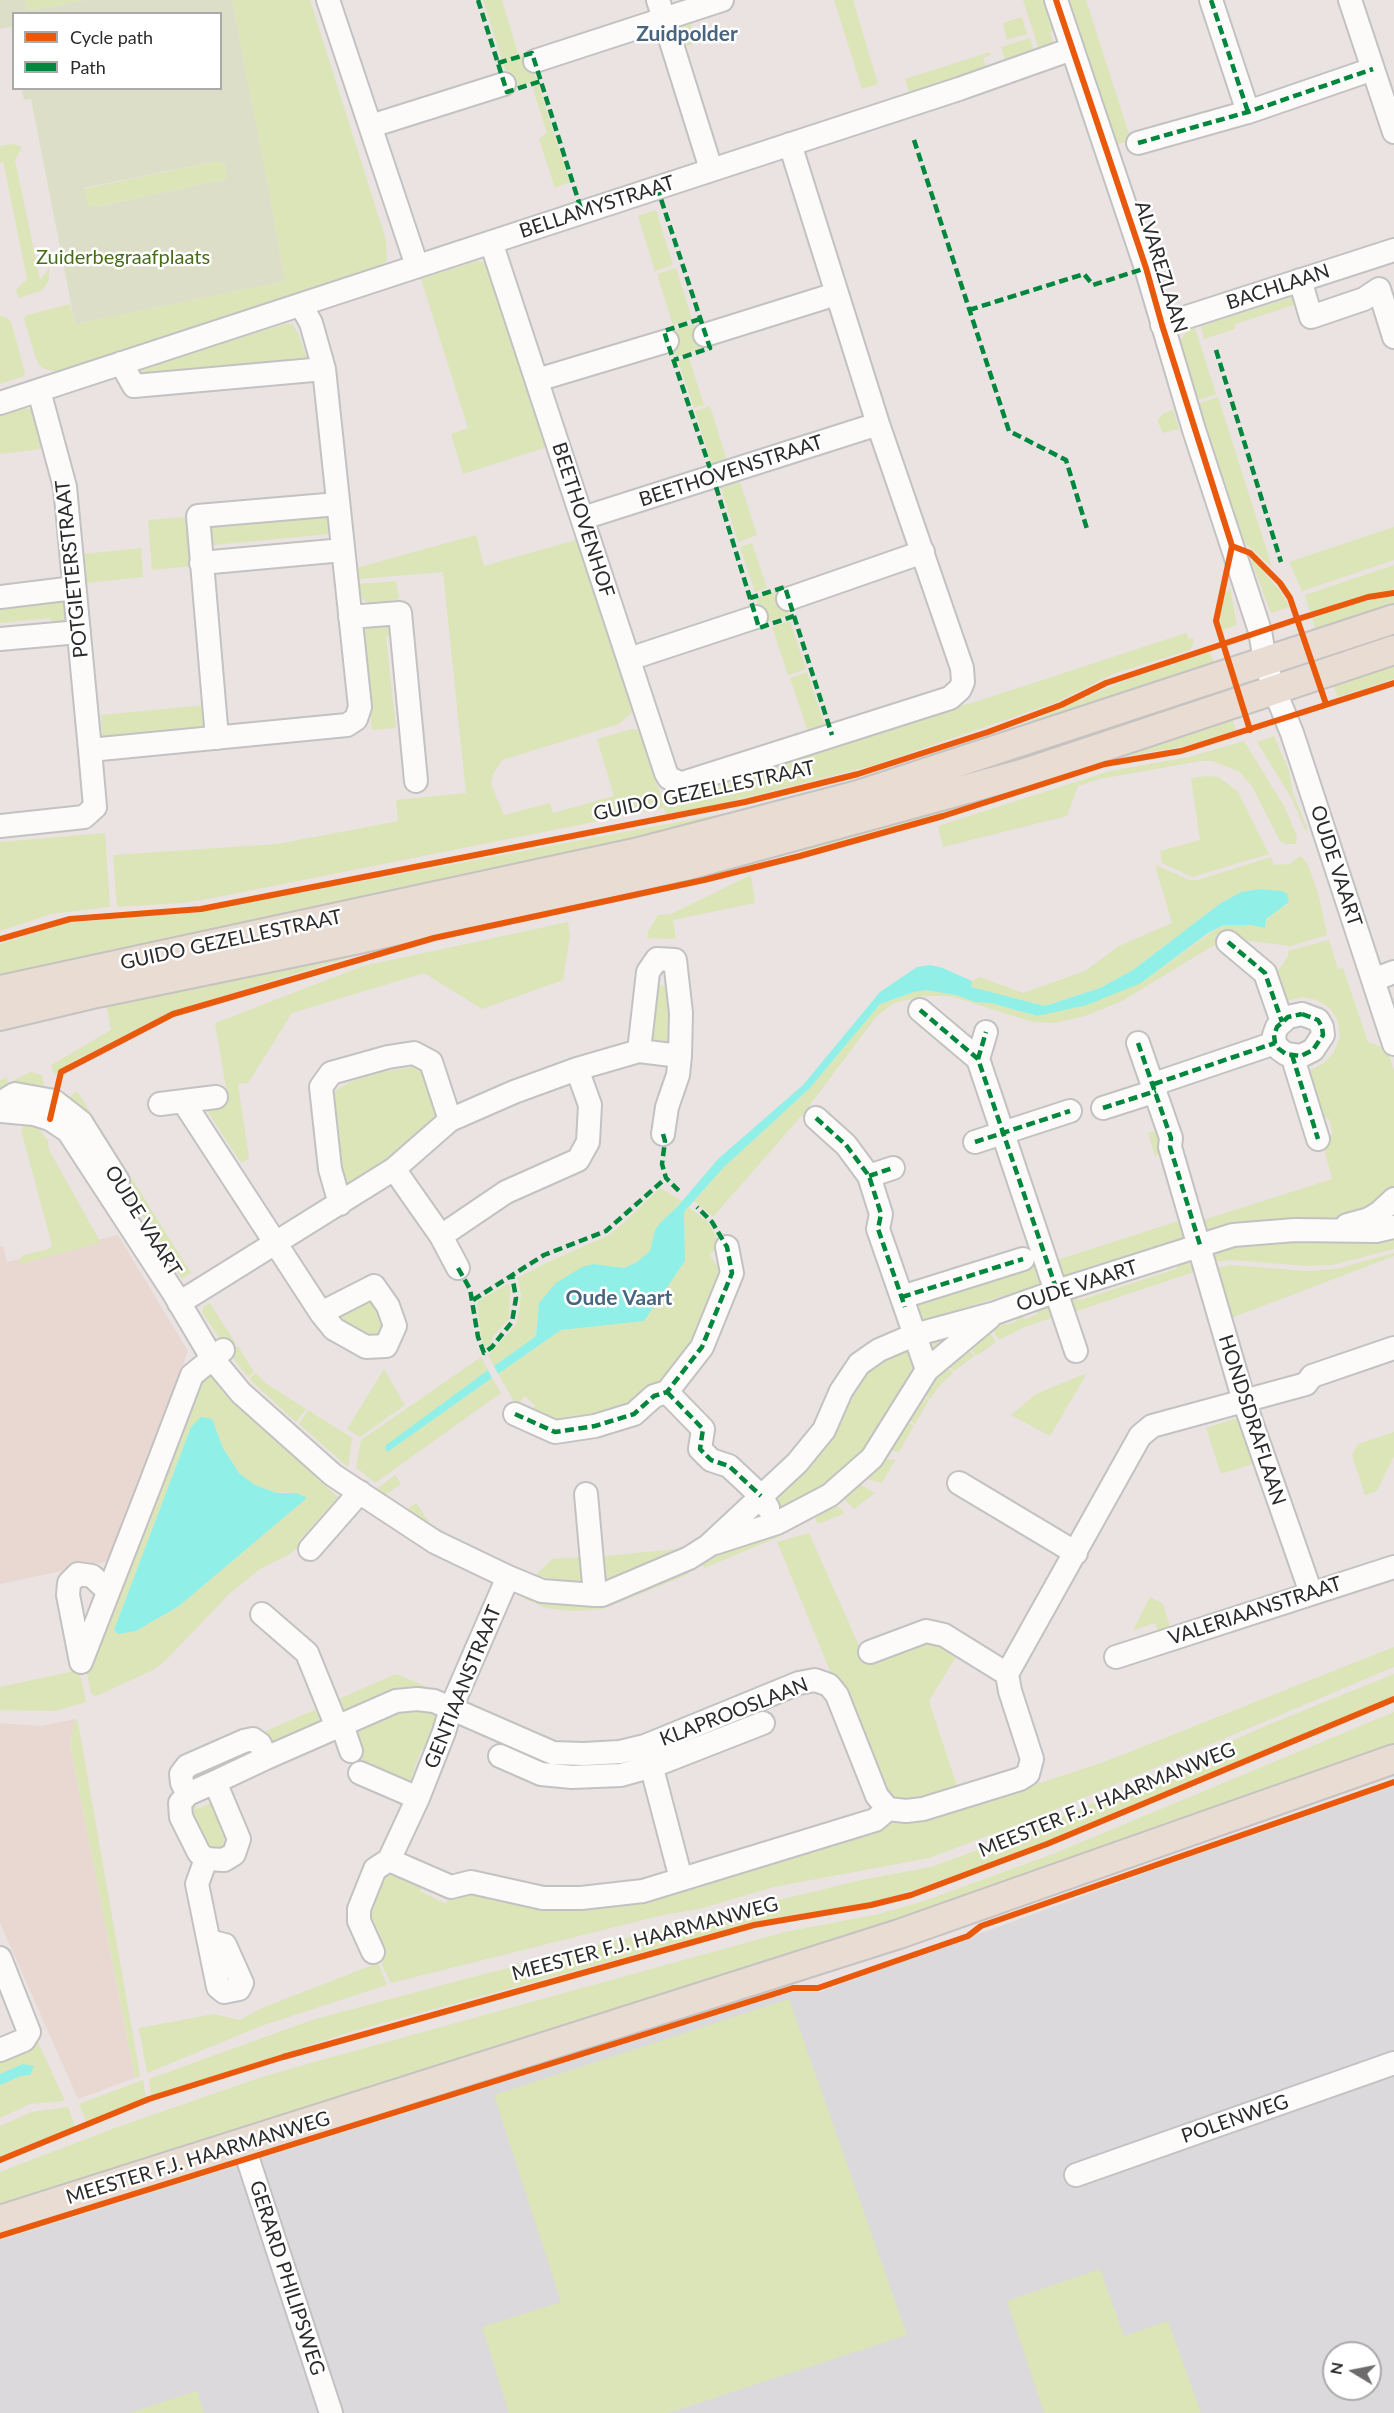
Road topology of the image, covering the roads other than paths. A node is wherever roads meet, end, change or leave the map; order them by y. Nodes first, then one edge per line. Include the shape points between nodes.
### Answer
1 (328, 0) edge
2 (722, 0) edge
3 (1056, 0) edge
4 (1212, 0) edge
5 (1350, 0) edge
6 (661, 9) edge
7 (1072, 49) junction
8 (535, 61) dead end
9 (1373, 69) junction
10 (504, 84) dead end
11 (1389, 98) edge
12 (1248, 112) junction
13 (371, 126) junction
14 (1394, 132) edge
15 (1138, 143) dead end
16 (790, 144) junction
17 (711, 169) junction
18 (491, 242) junction
19 (1394, 250) edge
20 (417, 266) junction
21 (1300, 280) junction
22 (1386, 287) edge
23 (836, 294) junction
24 (301, 305) junction
25 (1162, 325) junction
26 (705, 335) dead end
27 (1394, 337) edge
28 (667, 341) dead end
29 (121, 363) junction
30 (324, 369) junction
31 (537, 380) junction
32 (39, 391) junction
33 (0, 403) edge
34 (878, 424) junction
35 (338, 504) junction
36 (583, 519) junction
37 (343, 550) junction
38 (923, 552) junction
39 (201, 563) junction
40 (74, 588) junction
41 (0, 597) edge
42 (788, 598) dead end
43 (350, 616) junction
44 (756, 617) dead end
45 (1394, 619) edge
46 (79, 632) junction
47 (0, 639) edge
48 (1394, 650) edge
49 (629, 659) junction
50 (1266, 661) junction
51 (1274, 689) junction
52 (217, 738) junction
53 (90, 750) junction
54 (416, 781) dead end
55 (0, 826) edge
56 (1228, 942) dead end
57 (1394, 972) edge
58 (1381, 987) edge
59 (0, 990) edge
60 (920, 1010) dead end
61 (0, 1016) edge
62 (986, 1032) dead end
63 (1283, 1040) junction
64 (1138, 1043) dead end
65 (1394, 1044) edge
66 (639, 1051) junction
67 (680, 1056) junction
68 (978, 1059) junction
69 (577, 1069) junction
70 (1155, 1087) junction
71 (216, 1097) dead end
72 (183, 1101) junction
73 (0, 1103) edge
74 (160, 1104) dead end
75 (1103, 1108) dead end
76 (52, 1110) junction
77 (0, 1111) edge
78 (1070, 1111) dead end
79 (816, 1118) dead end
80 (450, 1120) junction
81 (1004, 1133) junction
82 (663, 1134) dead end
83 (1318, 1139) dead end
84 (975, 1142) dead end
85 (892, 1168) dead end
86 (394, 1169) junction
87 (869, 1176) junction
88 (1394, 1199) edge
89 (340, 1204) junction
90 (1394, 1227) edge
91 (1334, 1229) junction
92 (441, 1236) junction
93 (276, 1244) junction
94 (1200, 1245) junction
95 (727, 1247) dead end
96 (1023, 1259) dead end
97 (458, 1268) dead end
98 (1057, 1291) junction
99 (902, 1297) junction
100 (185, 1300) junction
101 (321, 1313) dead end
102 (995, 1313) junction
103 (914, 1335) junction
104 (1394, 1348) edge
105 (1077, 1351) dead end
106 (217, 1354) junction
107 (927, 1370) junction
108 (667, 1392) junction
109 (1244, 1401) junction
110 (515, 1414) dead end
111 (959, 1484) dead end
112 (358, 1491) junction
113 (586, 1494) dead end
114 (761, 1496) junction
115 (777, 1523) junction
116 (708, 1546) junction
117 (310, 1549) dead end
118 (1076, 1553) junction
119 (1394, 1567) edge
120 (508, 1577) junction
121 (108, 1591) dead end
122 (1311, 1593) junction
123 (595, 1595) junction
124 (262, 1614) dead end
125 (870, 1652) dead end
126 (1116, 1657) dead end
127 (1007, 1674) junction
128 (451, 1708) junction
129 (763, 1723) dead end
130 (340, 1726) junction
131 (351, 1751) dead end
132 (500, 1756) dead end
133 (649, 1756) junction
134 (266, 1758) junction
135 (1394, 1759) edge
136 (360, 1773) dead end
137 (215, 1782) junction
138 (188, 1794) junction
139 (418, 1798) junction
140 (888, 1809) junction
141 (206, 1859) junction
142 (390, 1860) junction
143 (681, 1879) junction
144 (209, 1941) dead end
145 (373, 1952) dead end
146 (0, 1958) edge
147 (0, 2050) edge
148 (1394, 2063) edge
149 (243, 2144) junction
150 (1076, 2175) dead end
151 (0, 2220) edge
152 (331, 2413) edge

1 - 13 street
2 - 6 street
3 - 7 street, ALVAREZLAAN
4 - 12 street
5 - 9 street
6 - 8 street
6 - 17 street
7 - 16 street, BELLAMYSTRAAT
7 - 25 street, ALVAREZLAAN via 1144,259
9 - 11 street
9 - 12 street
10 - 13 street
11 - 14 street
12 - 15 street
13 - 20 street
16 - 17 street, BELLAMYSTRAAT
16 - 23 street, BEETHOVENHOF
17 - 18 street, BELLAMYSTRAAT
18 - 20 street, BELLAMYSTRAAT
18 - 31 street, BEETHOVENHOF
19 - 21 street, BACHLAAN
20 - 24 street, BELLAMYSTRAAT
21 - 22 street via 1311,317
21 - 25 street, BACHLAAN
22 - 27 street
23 - 26 street
23 - 34 street, BEETHOVENHOF
24 - 29 street, BELLAMYSTRAAT
24 - 30 street via 311,323
25 - 50 street, ALVAREZLAAN via 1260,631
28 - 31 street
29 - 30 street via 134,386
29 - 32 street, BELLAMYSTRAAT
30 - 35 street
31 - 36 street, BEETHOVENHOF
32 - 33 street, BELLAMYSTRAAT
32 - 40 street, POTGIETERSTRAAT via 65,487
34 - 36 street, BEETHOVENSTRAAT
34 - 38 street, BEETHOVENHOF
35 - 37 street
35 - 39 street via 198,516
36 - 49 street, BEETHOVENHOF
37 - 39 street
37 - 43 street
38 - 42 street
38 - 49 street, BEETHOVENHOF via 964,675 960,689 950,698 680,783 666,773
39 - 52 street
40 - 41 street
40 - 46 street, POTGIETERSTRAAT
43 - 52 street via 360,707 356,719 347,725
43 - 54 street via 400,613
44 - 49 street
45 - 50 main road, GUIDO GEZELLESTRAAT
46 - 47 street
46 - 53 street, POTGIETERSTRAAT
48 - 51 main road, GUIDO GEZELLESTRAAT
50 - 51 street, ALVAREZLAAN
50 - 59 main road, GUIDO GEZELLESTRAAT via 825,804 635,853
51 - 58 street, OUDE VAART
51 - 61 main road, GUIDO GEZELLESTRAAT via 1025,773 689,865
52 - 53 street
53 - 55 street, POTGIETERSTRAAT via 95,807 84,817
56 - 63 street via 1265,973
57 - 58 street
58 - 65 street, OUDE VAART
60 - 68 street
62 - 68 street
63 - 70 street
63 - 83 street
64 - 70 street, HONDSDRAFLAAN
66 - 67 street
66 - 67 street via 648,972 657,959 675,960 681,1012
66 - 69 street
67 - 82 street
68 - 81 street
69 - 80 street
69 - 92 street via 590,1105 588,1142 578,1160 506,1192
70 - 75 street
70 - 94 street, HONDSDRAFLAAN
71 - 72 street
72 - 74 street
72 - 93 street
73 - 76 street via 15,1094
76 - 77 street via 34,1114
76 - 100 street, OUDE VAART
78 - 81 street
79 - 87 street via 846,1145
80 - 86 street
80 - 89 street via 431,1062 414,1053 332,1073 321,1087 330,1168
81 - 84 street
81 - 98 street
85 - 87 street
86 - 89 street
86 - 92 street
87 - 99 street via 881,1214 878,1228
88 - 91 street, OUDE VAART via 1369,1219
89 - 93 street
90 - 91 street, OUDE VAART via 1376,1231
91 - 94 street, OUDE VAART via 1264,1231
92 - 97 street
93 - 100 street
93 - 101 street
94 - 98 street, OUDE VAART
94 - 109 street, HONDSDRAFLAAN via 1203,1268
95 - 108 street via 732,1273 702,1347
96 - 99 street
98 - 102 street, OUDE VAART
98 - 105 street
99 - 103 street
100 - 106 street, OUDE VAART
102 - 103 street, OUDE VAART
102 - 107 street, OUDE VAART
103 - 107 street
103 - 114 street, OUDE VAART via 879,1350 859,1364 841,1391 824,1430 797,1463
104 - 109 street via 1312,1376 1306,1384
106 - 112 street, OUDE VAART via 241,1393 333,1475
106 - 121 street via 192,1375
107 - 115 street, OUDE VAART via 873,1458 830,1495
108 - 110 street via 654,1396 634,1414 595,1426 555,1432
108 - 114 street via 703,1429 700,1449 711,1460 729,1466
109 - 118 street via 1152,1426 1140,1436
109 - 122 street, HONDSDRAFLAAN
111 - 118 street
112 - 117 street
112 - 120 street, OUDE VAART via 435,1542
113 - 123 street
114 - 115 street
114 - 116 street, OUDE VAART
115 - 116 street, OUDE VAART
116 - 123 street, OUDE VAART via 689,1558
118 - 127 street
119 - 122 street, VALERIAANSTRAAT
120 - 123 street, OUDE VAART via 543,1591
120 - 128 street, GENTIAANSTRAAT
122 - 126 street, VALERIAANSTRAAT
124 - 130 street via 307,1653
125 - 127 street via 926,1630 944,1635
127 - 140 street via 1031,1754 1028,1774 923,1809
128 - 130 street, KLAPROOSLAAN via 434,1701 396,1701
128 - 133 street, KLAPROOSLAAN via 553,1753 620,1752
128 - 139 street, GENTIAANSTRAAT
129 - 133 street, KLAPROOSLAAN
130 - 131 street
130 - 134 street, KLAPROOSLAAN
132 - 133 street, KLAPROOSLAAN via 541,1774 572,1777 621,1775
133 - 140 street, KLAPROOSLAAN via 799,1683 815,1680 829,1685 837,1695 878,1796
133 - 143 street
134 - 137 street, KLAPROOSLAAN
134 - 138 street via 253,1739 187,1766 181,1774
135 - 149 main road, MEESTER F.J. HAARMANWEG via 898,1934
136 - 139 street
137 - 138 street, KLAPROOSLAAN
137 - 141 street via 239,1839 234,1854 224,1860
138 - 141 street via 180,1803 181,1817
139 - 142 street, GENTIAANSTRAAT
140 - 143 street via 875,1820
141 - 144 street via 197,1884
142 - 143 street via 451,1887 471,1882 543,1898 643,1891
142 - 145 street, GENTIAANSTRAAT via 375,1869 359,1908 359,1922
146 - 147 street via 29,2032 24,2040
148 - 150 street, POLENWEG
149 - 151 main road, MEESTER F.J. HAARMANWEG
149 - 152 street, GERARD PHILIPSWEG

